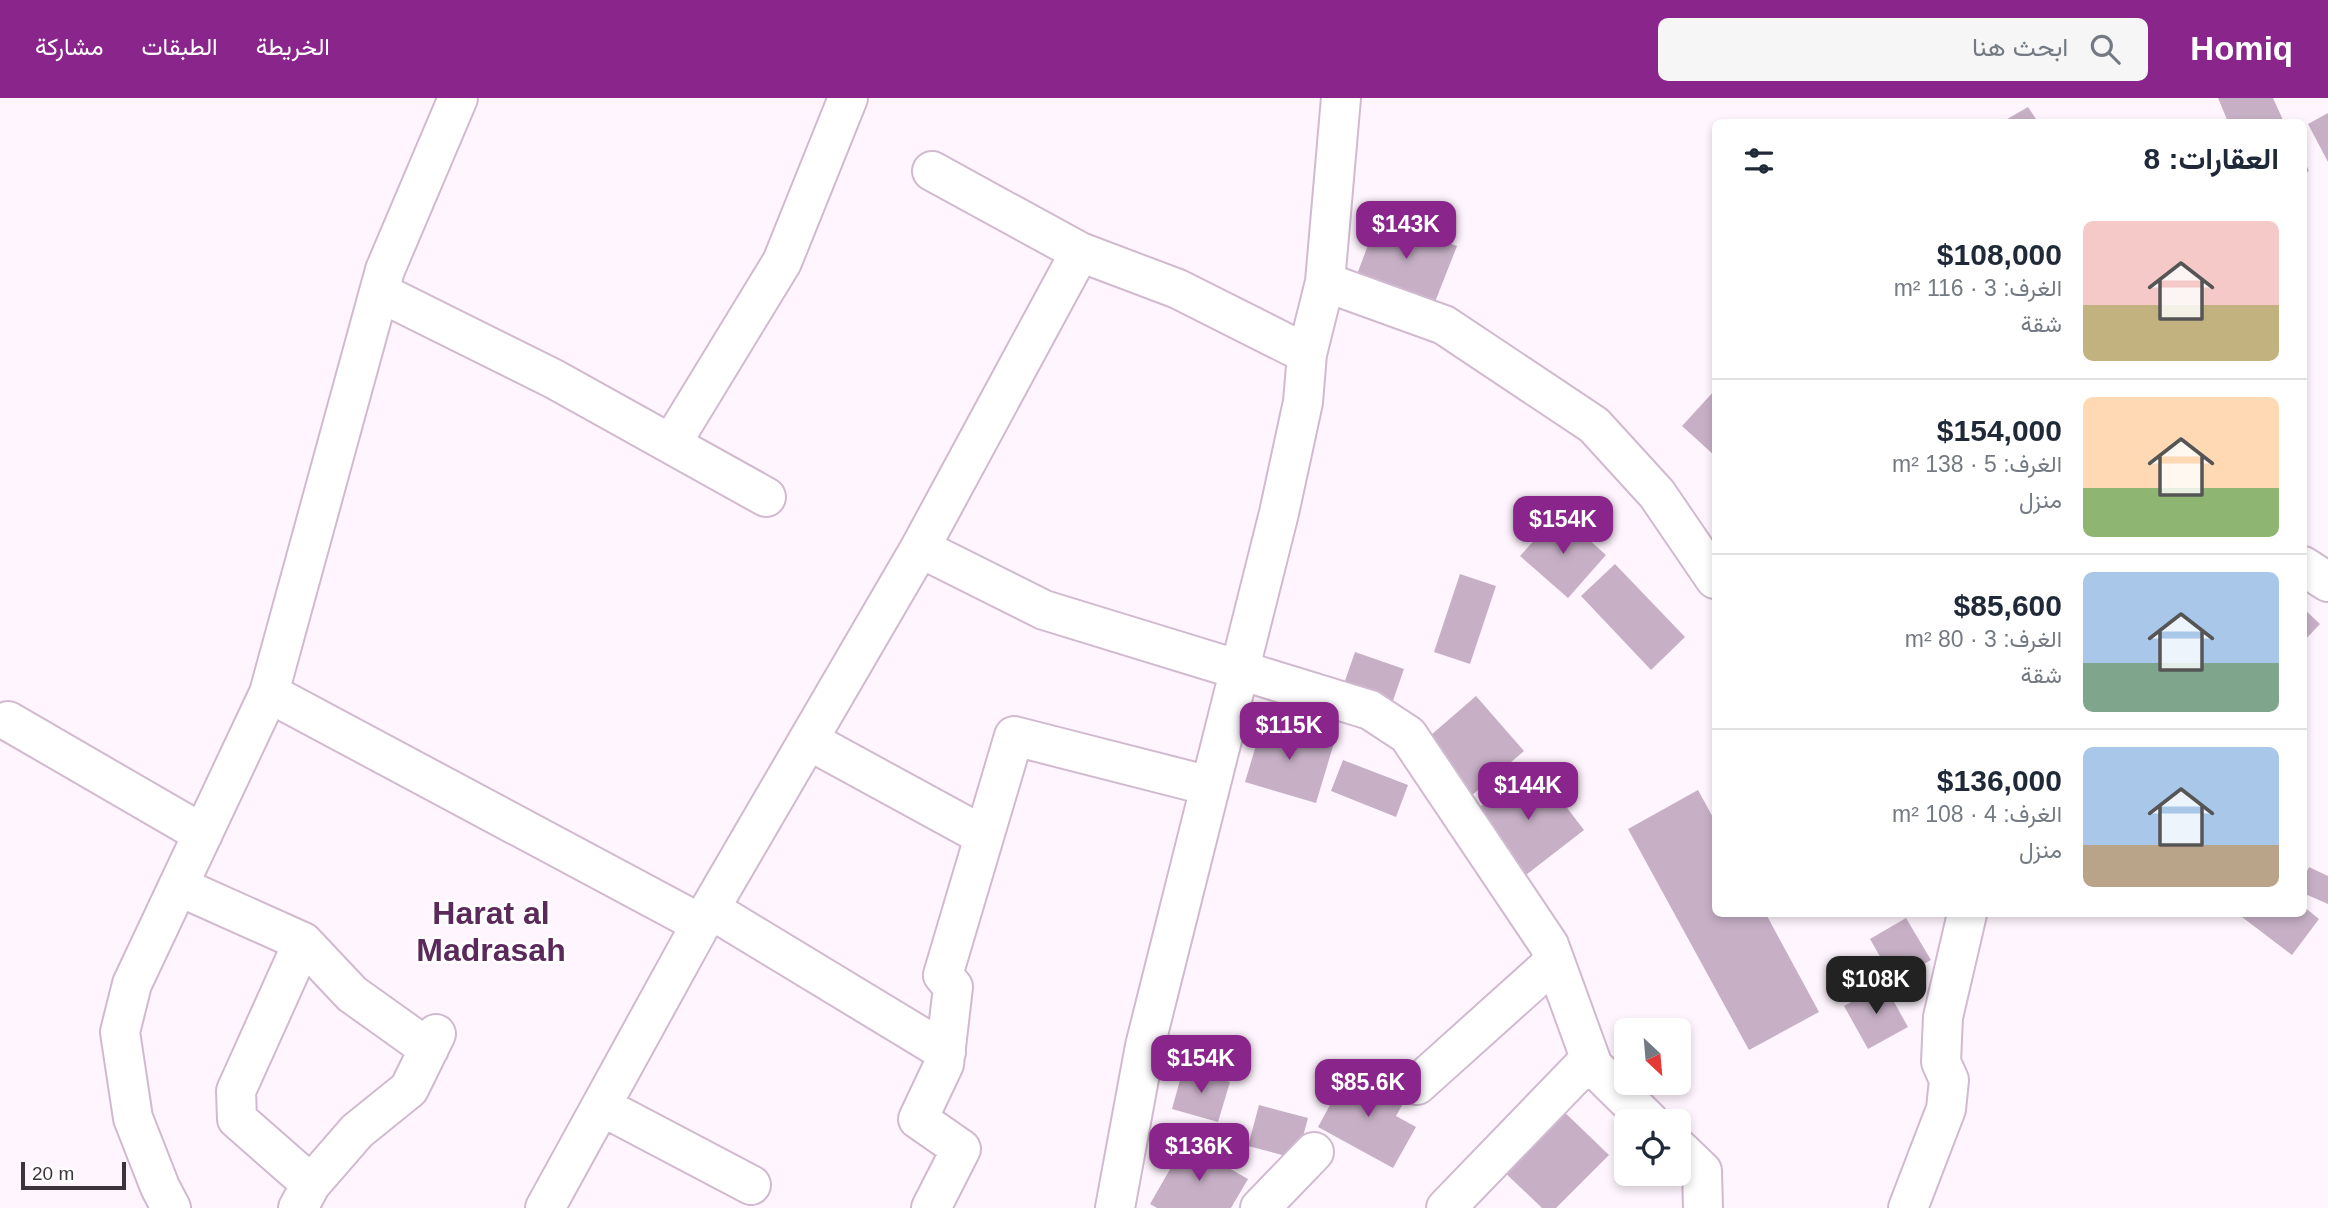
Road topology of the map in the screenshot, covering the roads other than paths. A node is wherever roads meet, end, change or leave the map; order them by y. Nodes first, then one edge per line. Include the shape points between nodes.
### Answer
1 (458, 98) edge
2 (1341, 98) edge
3 (837, 101) edge
4 (932, 171) dead end
5 (1080, 252) junction
6 (1325, 282) junction
7 (379, 292) junction
8 (1307, 354) junction
9 (671, 444) junction
10 (766, 497) dead end
11 (920, 548) junction
12 (2307, 569) edge
13 (1712, 575) edge
14 (2328, 582) edge
15 (1239, 671) junction
16 (269, 692) junction
17 (8, 721) dead end
18 (808, 740) junction
19 (1210, 786) junction
20 (202, 834) junction
21 (984, 836) junction
22 (178, 886) junction
23 (705, 916) junction
24 (1966, 917) edge
25 (303, 942) junction
26 (1555, 961) junction
27 (946, 1052) junction
28 (1590, 1059) junction
29 (1417, 1085) dead end
30 (601, 1106) junction
31 (1637, 1109) edge
32 (1314, 1152) dead end
33 (1691, 1160) edge
34 (751, 1185) dead end
35 (305, 1196) edge
36 (172, 1208) edge
37 (545, 1208) edge
38 (931, 1208) edge
39 (1115, 1208) edge
40 (1260, 1208) edge
41 (1446, 1208) edge
42 (1703, 1208) edge
43 (1908, 1208) edge

1 - 7 street
2 - 6 street
3 - 9 street via 782,262
4 - 5 street
5 - 8 street via 1178,289
5 - 11 street
6 - 8 street
6 - 13 street via 1444,325 1594,425 1657,494
7 - 9 street via 554,379
7 - 16 street
8 - 15 street via 1300,414 1279,513
9 - 10 street
11 - 15 street via 1044,610
11 - 18 street
12 - 14 street
15 - 19 street
15 - 26 street via 1370,710 1408,735 1549,945
16 - 20 street
16 - 23 street
17 - 20 street
18 - 21 street
18 - 23 street
19 - 21 street via 1014,736
19 - 39 street via 1145,1046
20 - 22 street
21 - 27 street via 943,975 953,987
22 - 25 street
22 - 36 street via 132,984 120,1032 133,1118
23 - 27 street
23 - 30 street
24 - 43 street via 1943,1017 1941,1062 1949,1080 1946,1109
25 - 35 street via 236,1091 237,1119
25 - 35 street via 352,994 432,1042 409,1089 357,1131
26 - 28 street
26 - 29 street
27 - 38 street via 918,1119 961,1149
28 - 31 street
28 - 41 street
30 - 34 street
30 - 37 street
32 - 40 street
33 - 42 street via 1702,1171

